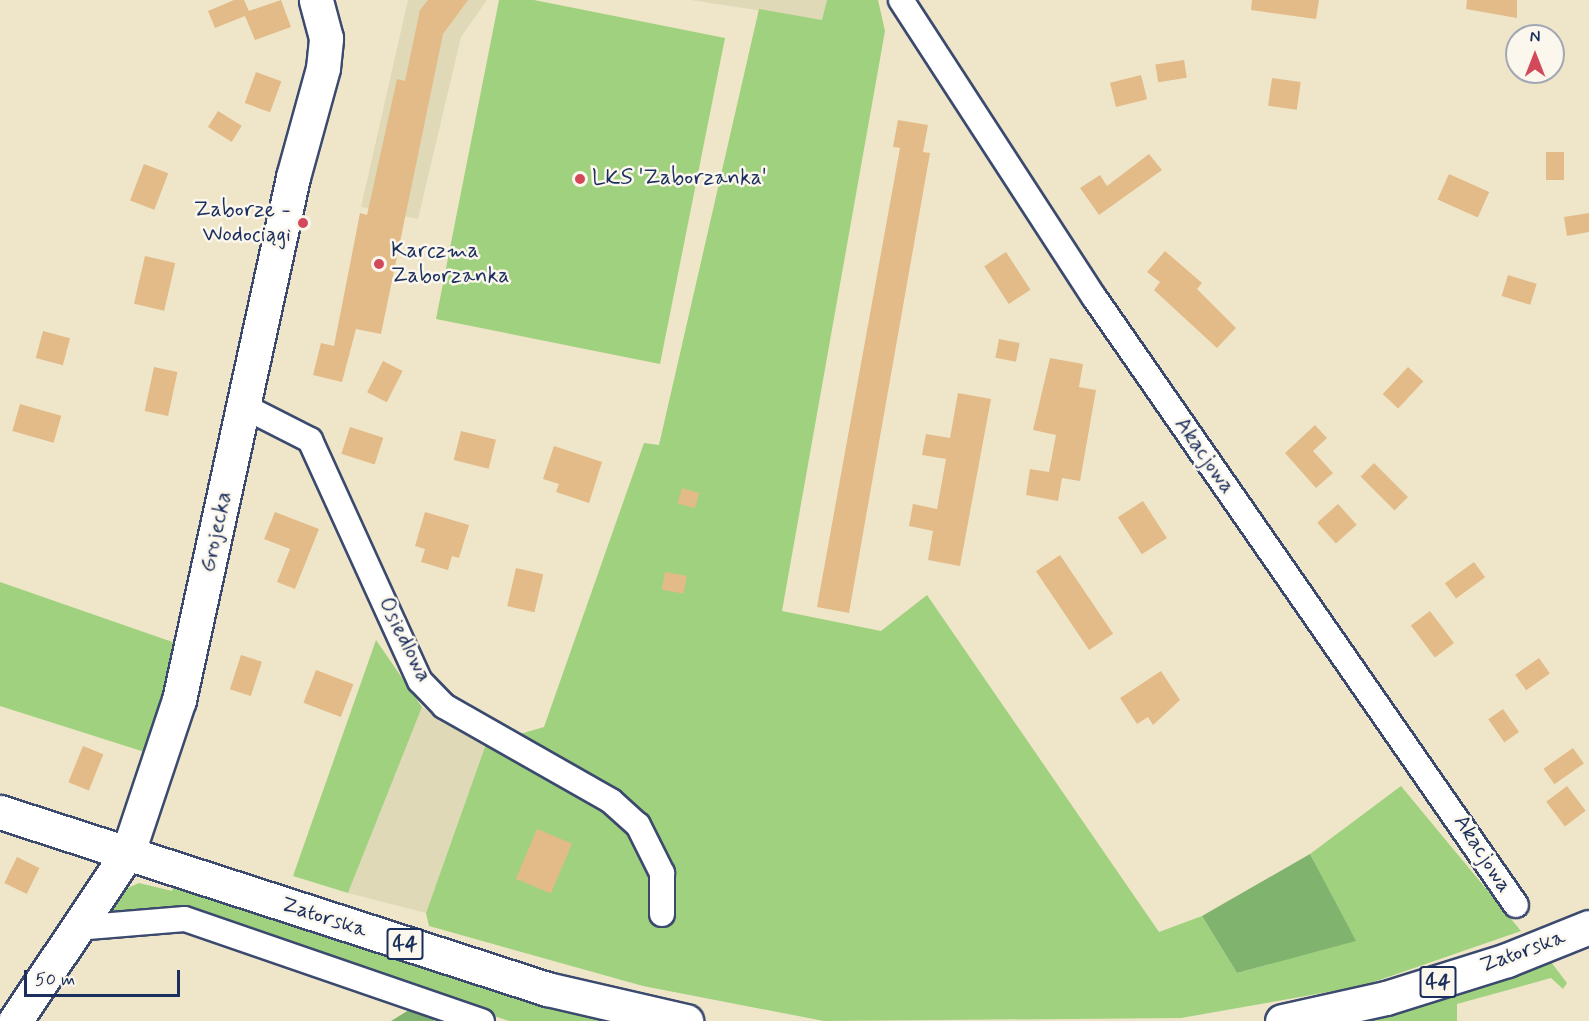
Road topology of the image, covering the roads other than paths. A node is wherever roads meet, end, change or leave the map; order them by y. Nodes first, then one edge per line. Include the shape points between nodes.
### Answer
1 (901, 0) edge
2 (327, 3) edge
3 (245, 407) junction
4 (0, 812) edge
5 (128, 852) junction
6 (1516, 905) dead end
7 (662, 914) dead end
8 (1589, 927) edge
9 (76, 928) junction
10 (15, 1021) edge
11 (482, 1021) edge
12 (686, 1021) edge
13 (1282, 1021) edge

1 - 6 street, Akacjowa via 1094,297
2 - 3 street, Grojecka via 323,68
3 - 5 street, Grojecka via 179,700
3 - 7 street, Osiedlowa via 310,440 420,681 444,706 611,801 638,825 662,873
4 - 5 street, Zatorska / 44
5 - 9 street, Grojecka
5 - 12 street, Zatorska / 44 via 547,989
8 - 13 street, Zatorska / 44 via 1507,960 1386,998
9 - 10 street, Grojecka
9 - 11 street via 185,919

